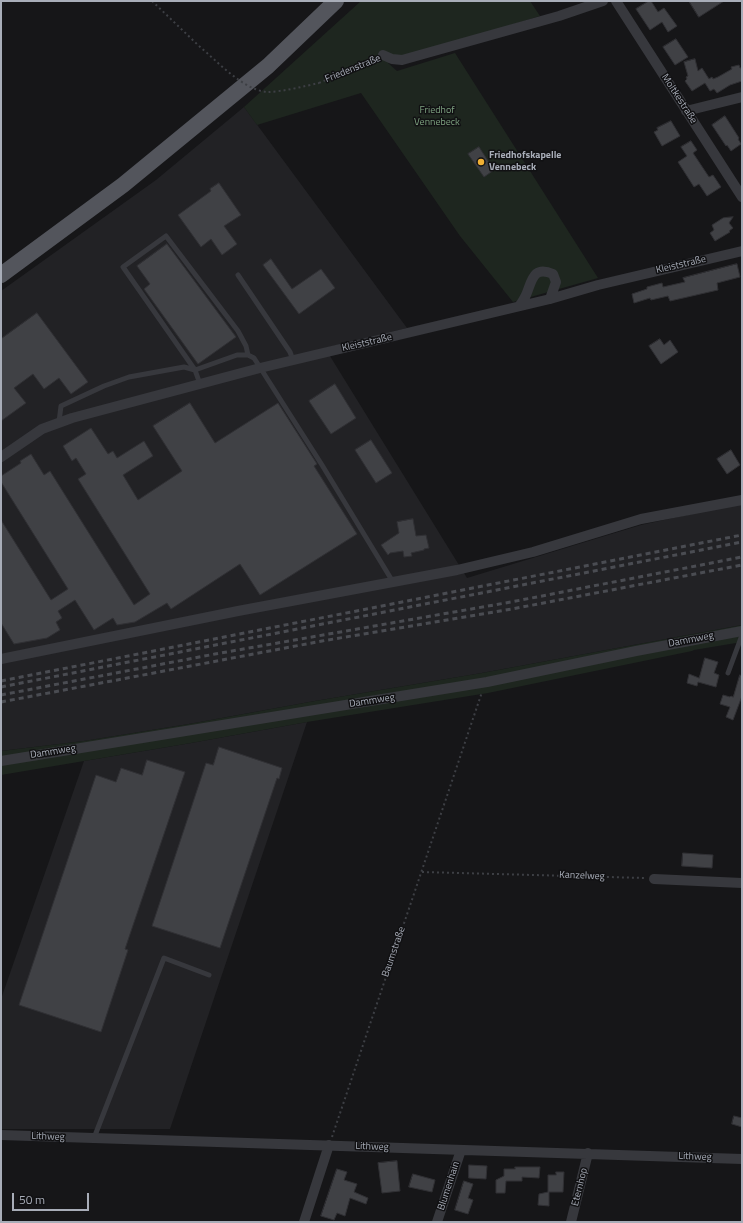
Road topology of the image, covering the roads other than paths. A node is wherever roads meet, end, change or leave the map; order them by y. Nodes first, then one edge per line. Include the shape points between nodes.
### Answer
1 (336, 1) edge
2 (603, 1) edge
3 (616, 1) edge
4 (383, 55) road end
5 (742, 97) edge
6 (686, 111) junction
7 (742, 197) edge
8 (742, 250) edge
9 (1, 275) edge
10 (238, 275) dead end
11 (550, 299) junction
12 (519, 306) junction
13 (248, 354) junction
14 (293, 360) junction
15 (260, 368) junction
16 (195, 370) junction
17 (200, 384) junction
18 (59, 422) junction
19 (1, 457) edge
20 (742, 500) edge
21 (394, 582) junction
22 (742, 631) edge
23 (742, 635) edge
24 (1, 659) edge
25 (728, 673) dead end
26 (1, 760) edge
27 (654, 879) road end
28 (742, 883) edge
29 (209, 975) dead end
30 (1, 1135) edge
31 (94, 1138) junction
32 (329, 1145) junction
33 (461, 1150) junction
34 (588, 1153) junction
35 (742, 1159) edge
36 (304, 1222) edge
37 (437, 1222) edge
38 (571, 1222) edge

1 - 9 main road via 268,66 129,180
2 - 4 street, Friedenstraße via 559,16 402,60
3 - 6 street, Moltkestraße
5 - 6 street
6 - 7 street, Moltkestraße
8 - 11 street, Kleiststraße
10 - 14 lane
11 - 12 street, Kleiststraße
11 - 12 street via 556,282 553,274 547,271 538,272 532,277
12 - 14 street, Kleiststraße
13 - 15 lane
13 - 16 lane via 237,355
13 - 16 lane via 238,331 166,236 123,267
14 - 15 street, Kleiststraße
15 - 17 street, Kleiststraße
15 - 21 lane
16 - 17 lane
16 - 18 lane via 184,367 129,377 61,406
17 - 18 street, Kleiststraße
18 - 19 street, Kleiststraße via 42,429
20 - 21 street via 641,519 533,552
21 - 24 street
22 - 26 street, Dammweg via 636,650 487,682
23 - 25 lane
27 - 28 street
29 - 31 lane via 164,958
30 - 31 street, Lithweg
31 - 32 street, Lithweg
32 - 33 street, Lithweg
32 - 36 street
33 - 34 street, Lithweg
33 - 37 street, Blumenhain
34 - 35 street, Lithweg
34 - 38 street, Eternhop

